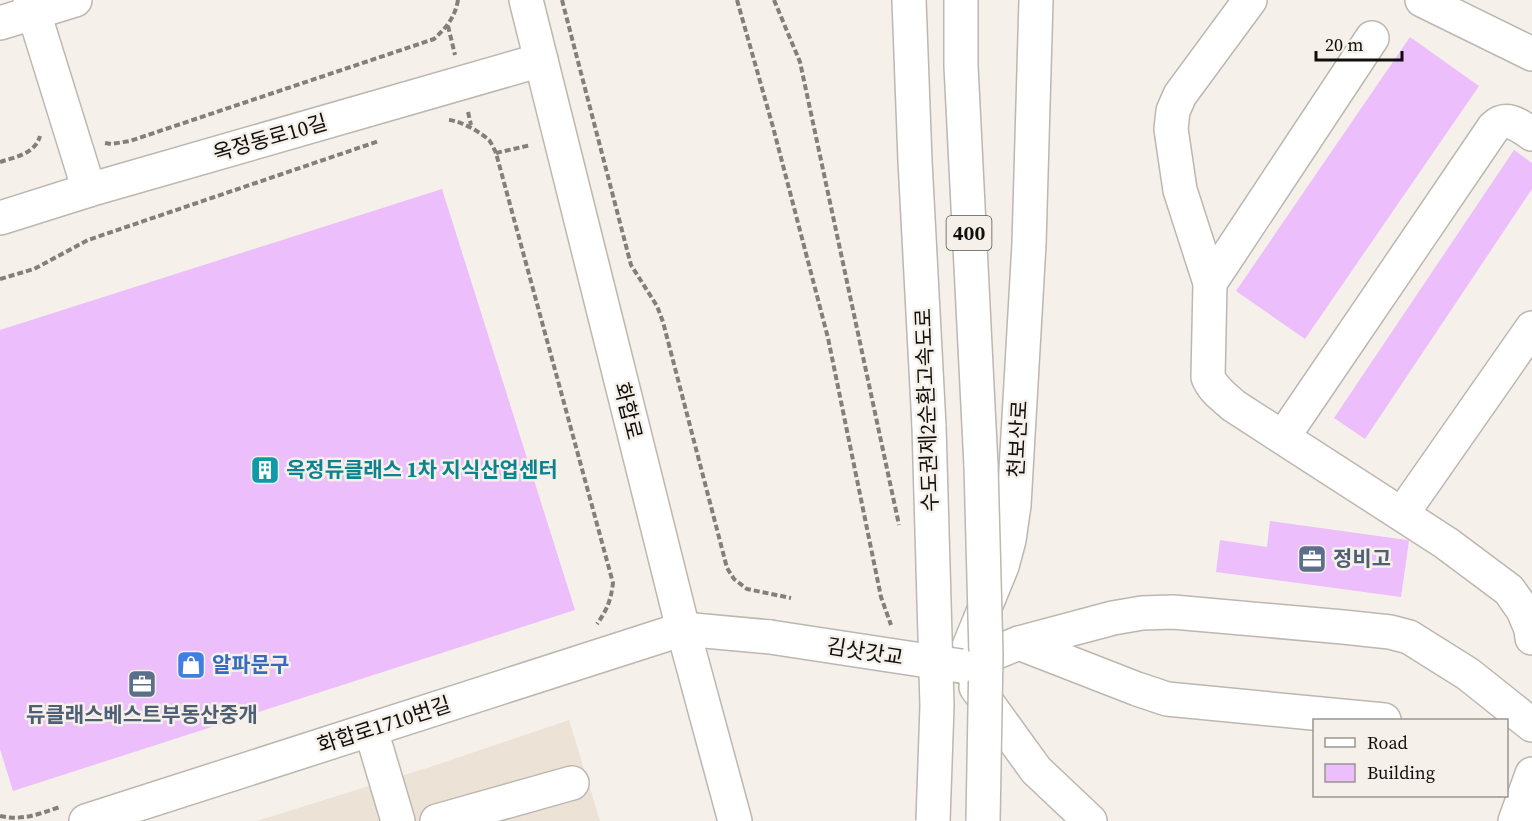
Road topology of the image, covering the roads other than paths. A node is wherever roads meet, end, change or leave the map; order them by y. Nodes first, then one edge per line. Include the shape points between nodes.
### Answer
1 (75, 0) edge
2 (526, 0) edge
3 (909, 0) edge
4 (961, 0) edge
5 (1036, 0) edge
6 (1250, 0) edge
7 (1422, 0) edge
8 (32, 6) edge
9 (0, 23) edge
10 (1372, 38) dead end
11 (1532, 54) edge
12 (541, 60) junction
13 (1532, 134) edge
14 (89, 190) junction
15 (0, 218) edge
16 (1210, 283) junction
17 (1532, 328) edge
18 (1283, 437) junction
19 (1401, 514) junction
20 (1529, 615) edge
21 (683, 629) junction
22 (1019, 643) junction
23 (961, 666) junction
24 (1373, 719) edge
25 (1532, 725) edge
26 (371, 729) junction
27 (1508, 732) edge
28 (1532, 735) edge
29 (1532, 774) edge
30 (572, 783) dead end
31 (74, 814) edge
32 (482, 815) edge
33 (398, 821) edge
34 (436, 821) edge
35 (735, 821) edge
36 (933, 821) edge
37 (983, 821) edge
38 (1090, 821) edge
39 (1515, 821) edge

1 - 8 main road
2 - 12 main road, 화합로
3 - 36 main road, 수도권제2순환고속도로 / 400, bridge via 938,706
4 - 37 main road, 400, bridge via 981,466 986,654
5 - 23 main road, 천보산로 via 1029,244 1014,506 1002,566
6 - 16 main road via 1180,95 1173,111 1171,129 1180,190
7 - 11 main road
8 - 9 main road
8 - 14 main road
10 - 16 main road
12 - 14 main road, 옥정동로10길
12 - 21 main road, 화합로
13 - 18 main road via 1513,122 1500,122 1494,127
14 - 15 main road, 옥정동로10길
16 - 18 main road via 1210,384 1234,406
17 - 19 main road
18 - 19 main road
19 - 20 main road via 1509,590
21 - 23 main road, 김삿갓교, bridge via 770,637
21 - 26 main road, 화합로1710번길
21 - 35 main road, 화합로
22 - 23 main road
22 - 24 main road via 1167,699
22 - 25 main road via 1113,618 1173,612 1390,632 1409,637 1468,674
23 - 38 main road via 1036,770
26 - 31 main road, 화합로1710번길
26 - 33 main road
27 - 28 main road
29 - 39 main road
30 - 32 main road
32 - 34 main road

